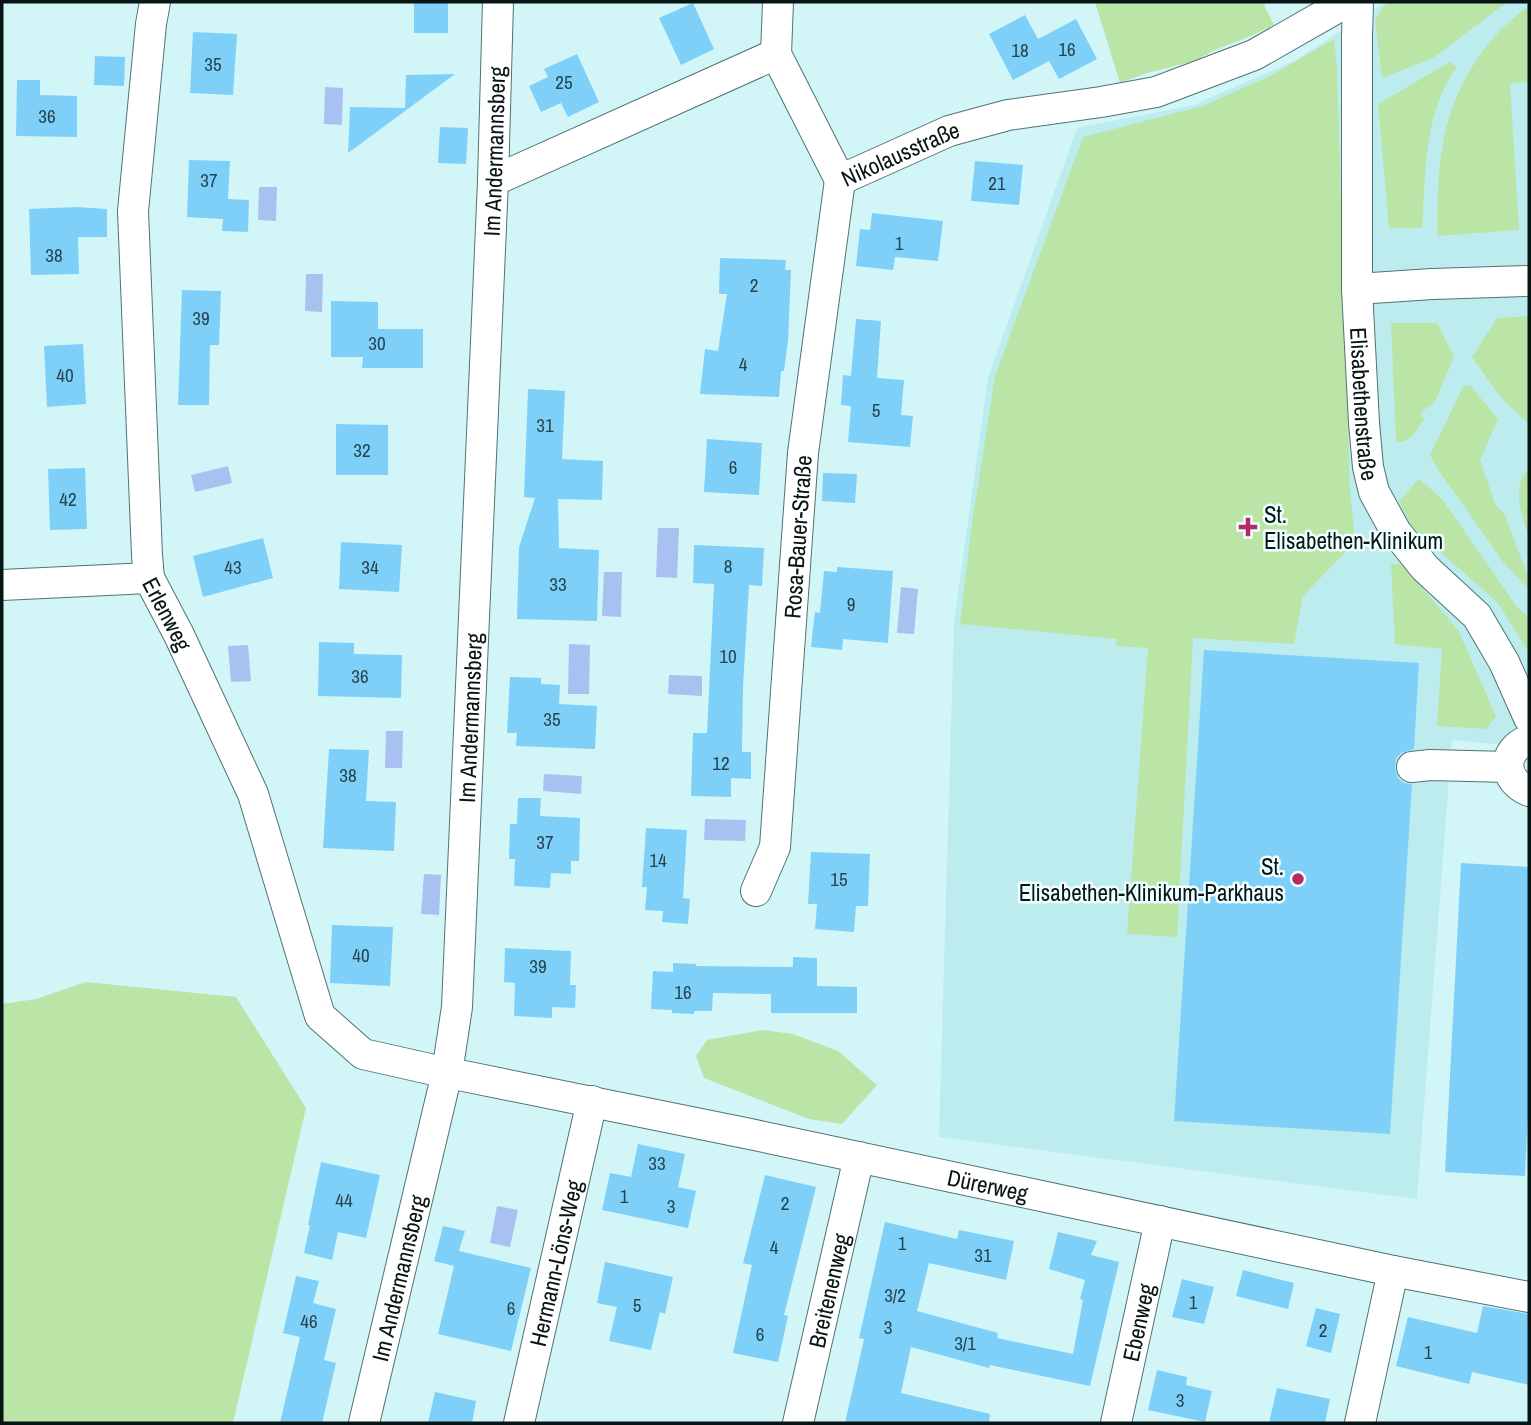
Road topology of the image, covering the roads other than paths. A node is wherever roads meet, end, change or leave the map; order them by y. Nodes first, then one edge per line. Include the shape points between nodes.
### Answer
1 (155, 2) edge
2 (498, 2) edge
3 (778, 2) edge
4 (1347, 2) edge
5 (1358, 2) edge
6 (776, 54) junction
7 (840, 180) junction
8 (493, 181) junction
9 (1529, 281) edge
10 (1357, 289) junction
11 (149, 578) junction
12 (2, 585) edge
13 (1529, 718) edge
14 (1529, 740) edge
15 (1508, 766) junction
16 (1412, 767) dead end
17 (1529, 791) edge
18 (756, 891) dead end
19 (447, 1073) junction
20 (592, 1101) junction
21 (859, 1157) junction
22 (1160, 1221) junction
23 (1393, 1271) junction
24 (1529, 1297) edge
25 (364, 1423) edge
26 (519, 1423) edge
27 (798, 1423) edge
28 (1116, 1423) edge
29 (1360, 1423) edge

1 - 11 street, Erlenweg via 132,211
2 - 8 street, Im Andermannsberg
3 - 6 street
4 - 7 street, Nikolausstraße via 1254,55 1156,92 1007,115 949,131
5 - 10 street, Elisabethenstraße
6 - 7 street, Nikolausstraße
6 - 8 street
7 - 18 street, Rosa-Bauer-Straße via 803,453 775,847
8 - 19 street, Im Andermannsberg via 457,1007
9 - 10 street
10 - 13 street, Elisabethenstraße via 1364,423 1374,492 1395,532 1477,617
11 - 12 street
11 - 19 street, Erlenweg via 253,794 320,1016 363,1054
14 - 15 street via 1513,750
15 - 16 street
15 - 17 street via 1515,782
19 - 20 street, Dürerweg
19 - 25 street, Im Andermannsberg
20 - 21 street, Dürerweg
20 - 26 street, Hermann-Löns-Weg
21 - 22 street, Dürerweg
21 - 27 street, Breitenenweg
22 - 23 street, Dürerweg
22 - 28 street, Ebenweg
23 - 24 street, Dürerweg
23 - 29 street

